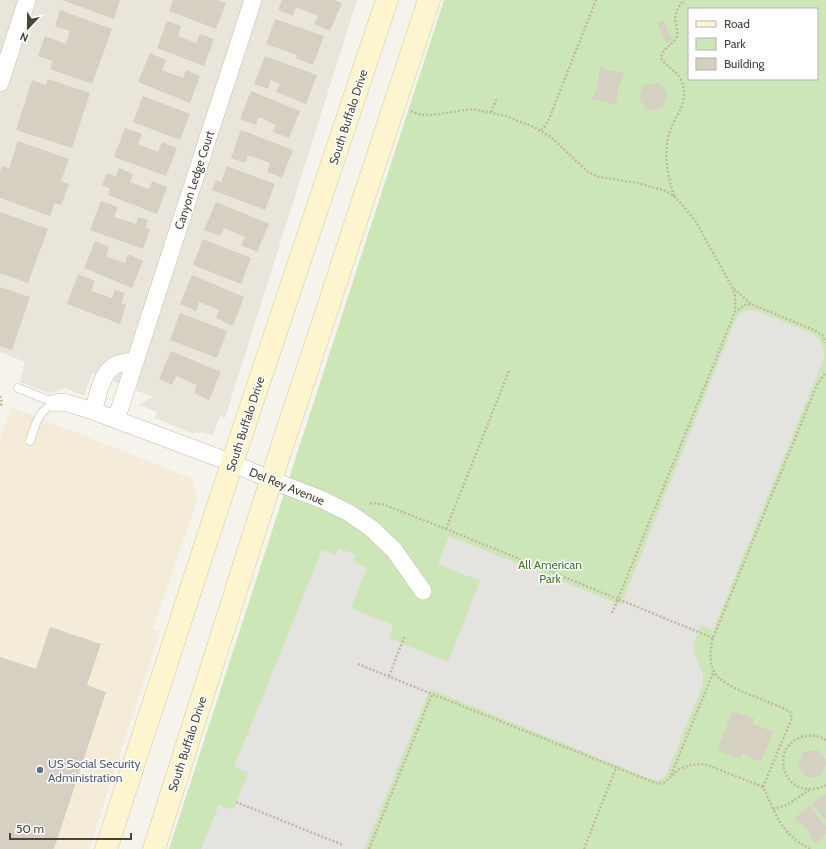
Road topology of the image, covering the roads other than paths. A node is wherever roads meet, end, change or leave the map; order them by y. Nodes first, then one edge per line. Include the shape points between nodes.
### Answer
1 (27, 0) edge
2 (253, 0) edge
3 (387, 0) edge
4 (429, 0) edge
5 (0, 83) edge
6 (135, 361) junction
7 (18, 388) dead end
8 (54, 403) junction
9 (93, 411) junction
10 (116, 420) junction
11 (30, 441) dead end
12 (232, 463) junction
13 (271, 480) junction
14 (423, 591) dead end
15 (106, 849) edge
16 (154, 849) edge

1 - 5 street
2 - 6 street, Canyon Ledge Court
3 - 12 main road, South Buffalo Drive
4 - 13 main road, South Buffalo Drive
6 - 9 street via 113,366 104,378
6 - 10 street, Canyon Ledge Court
7 - 8 lane
8 - 9 street, Del Rey Avenue via 64,402
8 - 11 lane via 39,416
9 - 10 street, Del Rey Avenue
10 - 12 street, Del Rey Avenue
12 - 13 street, Del Rey Avenue
12 - 15 main road, South Buffalo Drive
13 - 14 street, Del Rey Avenue via 350,512 394,550
13 - 16 main road, South Buffalo Drive

